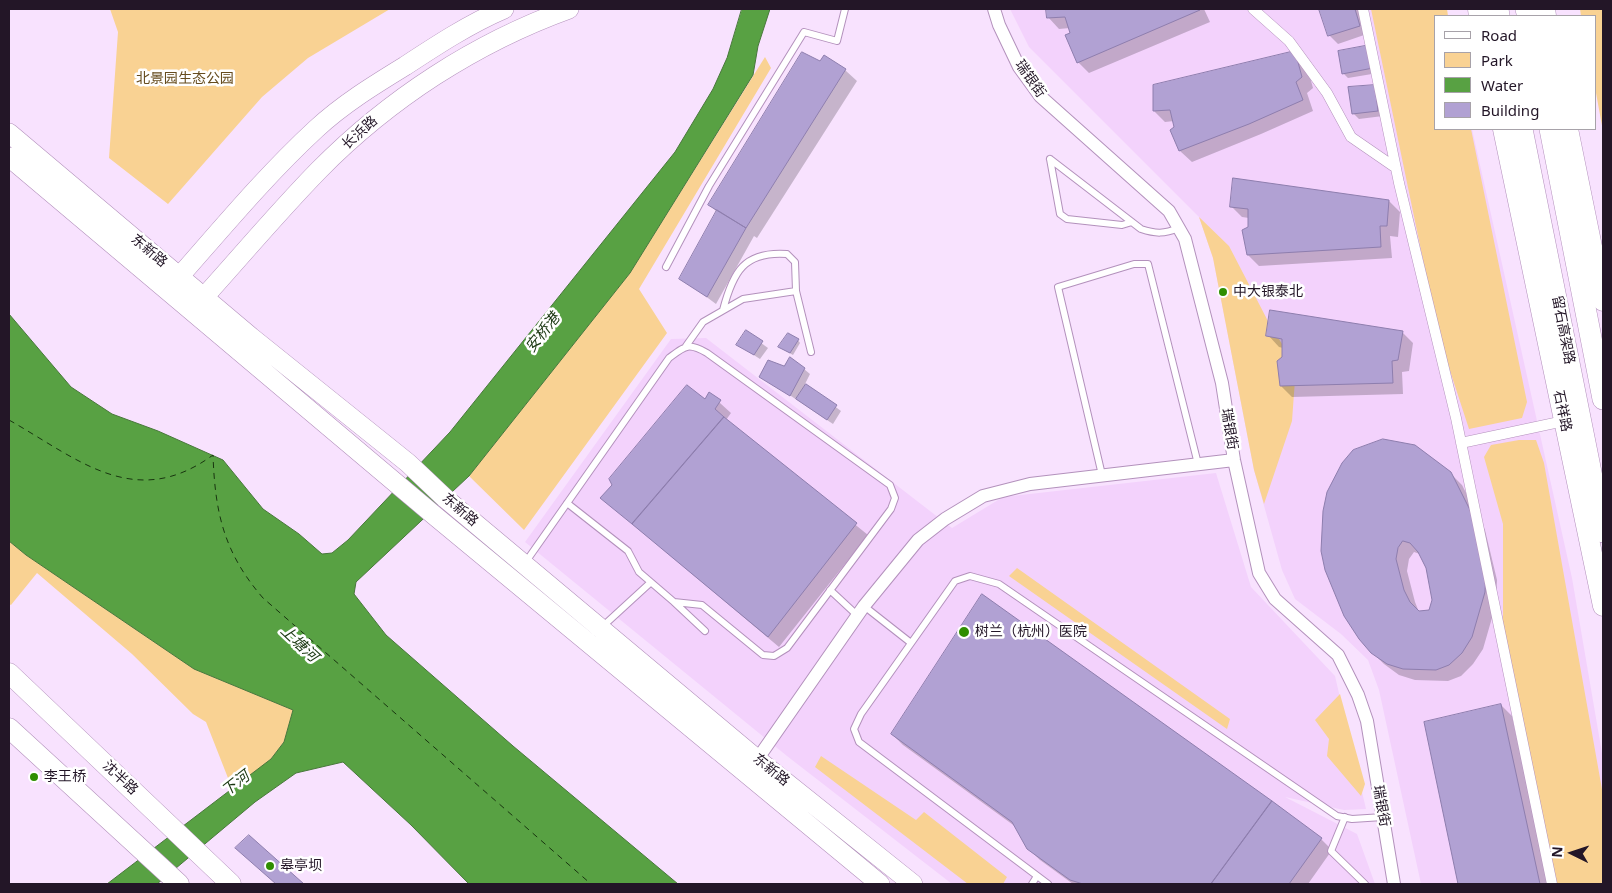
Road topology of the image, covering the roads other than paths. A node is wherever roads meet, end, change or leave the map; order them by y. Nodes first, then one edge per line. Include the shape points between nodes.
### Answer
1 (504, 9) edge
2 (569, 9) edge
3 (845, 9) edge
4 (994, 9) edge
5 (1253, 9) edge
6 (1363, 9) edge
7 (1503, 130) edge
8 (1522, 130) edge
9 (1550, 130) edge
10 (1568, 130) edge
11 (9, 133) edge
12 (9, 157) edge
13 (1396, 168) junction
14 (1132, 222) junction
15 (1179, 228) junction
16 (666, 267) dead end
17 (174, 284) junction
18 (796, 291) junction
19 (1603, 301) edge
20 (198, 304) junction
21 (723, 310) junction
22 (686, 346) junction
23 (811, 352) dead end
24 (1603, 399) edge
25 (1564, 421) junction
26 (1461, 443) junction
27 (1234, 460) junction
28 (1198, 464) junction
29 (1102, 476) junction
30 (568, 502) junction
31 (1603, 532) edge
32 (524, 564) junction
33 (650, 583) junction
34 (830, 590) junction
35 (674, 602) junction
36 (1603, 606) edge
37 (861, 611) junction
38 (601, 628) junction
39 (705, 631) dead end
40 (911, 643) junction
41 (9, 673) edge
42 (9, 728) edge
43 (758, 760) junction
44 (746, 774) junction
45 (1383, 817) junction
46 (1345, 818) junction
47 (1036, 876) junction
48 (179, 884) edge
49 (231, 884) edge
50 (880, 884) edge
51 (913, 884) edge
52 (1032, 884) edge
53 (1048, 884) edge
54 (1365, 884) edge
55 (1394, 884) edge
56 (1552, 884) edge

1 - 17 main road, 长浜路 via 443,41 351,100 317,128
2 - 20 main road, 长浜路 via 517,30 454,62 385,111 319,170
3 - 16 lane via 837,41 804,32 710,186
4 - 15 street, 瑞银街 via 1019,67 1040,96 1169,211
5 - 13 street via 1289,41 1327,93 1351,137
6 - 13 street
7 - 25 main road, 石祥路
8 - 31 highway, 留石高架路
9 - 24 highway, 留石高架路
10 - 19 main road
11 - 17 main road, 东新路
12 - 17 main road, 东新路
13 - 26 street
14 - 14 lane via 1122,225 1067,219 1060,214 1050,159
14 - 15 lane via 1154,234
15 - 27 street, 瑞银街 via 1185,238 1222,383
17 - 20 main road, 东新路
18 - 21 lane via 743,299
18 - 21 lane via 795,262 787,254 773,253 752,258 740,267 729,288
18 - 23 lane
20 - 32 main road, 东新路 via 408,463
20 - 44 main road, 东新路 via 435,516
21 - 22 lane via 703,322
22 - 30 lane via 669,358
22 - 34 lane via 707,353 890,485 895,498 891,509
25 - 26 street
25 - 36 main road, 石祥路
26 - 56 street
27 - 28 street
27 - 45 street, 瑞银街 via 1259,574 1275,599 1338,655 1358,695 1367,721
28 - 29 street
28 - 29 lane via 1148,264 1134,264 1058,287
29 - 37 street via 1030,484 983,496 944,519 918,540
30 - 32 lane
30 - 33 lane via 628,551 639,572
32 - 38 main road, 东新路
33 - 35 lane
33 - 38 lane
34 - 35 lane via 787,648 774,656 764,655 702,604
34 - 37 lane
35 - 39 lane
37 - 40 lane
37 - 43 street
38 - 43 main road, 东新路
40 - 46 lane via 955,581 970,576 998,584 1301,793
40 - 47 lane via 861,714 854,729 859,742
41 - 49 main road, 沈半路
42 - 48 main road
43 - 44 street
43 - 51 main road, 东新路
44 - 50 main road, 东新路
45 - 46 lane
45 - 55 street, 瑞银街
46 - 54 lane via 1331,851
47 - 52 lane
47 - 53 lane

